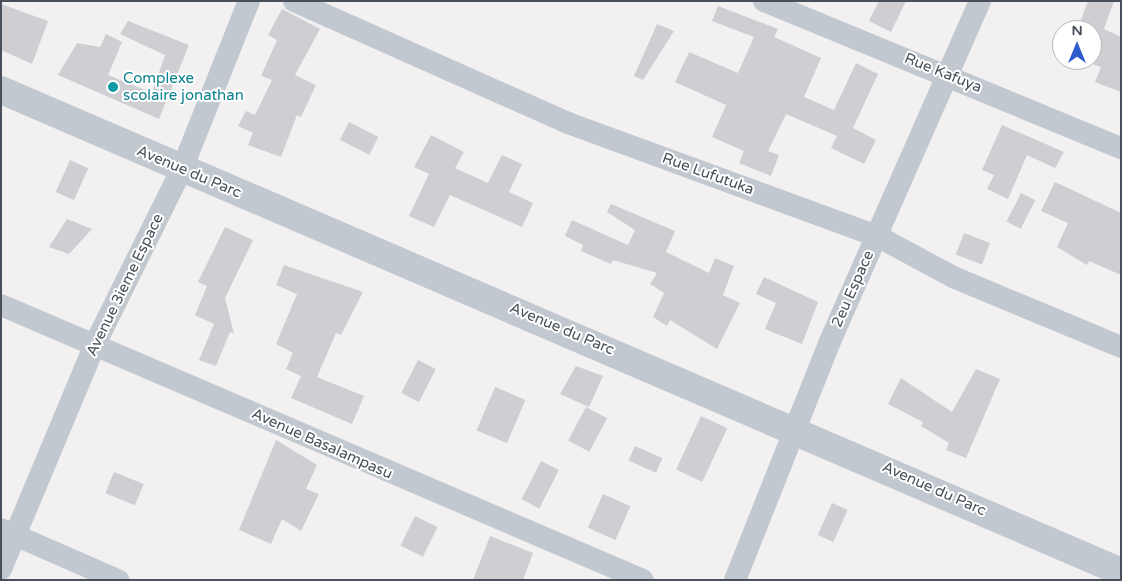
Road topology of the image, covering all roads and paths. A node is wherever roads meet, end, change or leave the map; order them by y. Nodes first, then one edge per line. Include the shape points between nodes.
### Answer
1 (249, 1) edge
2 (294, 1) edge
3 (764, 1) edge
4 (980, 1) edge
5 (951, 75) junction
6 (1, 90) edge
7 (1121, 148) edge
8 (182, 169) junction
9 (877, 236) junction
10 (1, 305) edge
11 (95, 344) junction
12 (1121, 347) edge
13 (798, 430) junction
14 (9, 533) edge
15 (1, 569) edge
16 (1121, 572) edge
17 (118, 580) edge
18 (643, 580) edge
19 (735, 580) edge

1 - 8 street, Avenue 3ieme Espace
2 - 9 street, Rue Lufutuka via 568,123
3 - 5 street, Rue Kafuya
4 - 5 street, 2eu Espace
5 - 7 street, Rue Kafuya
5 - 9 street, 2eu Espace
6 - 8 street, Avenue du Parc
8 - 11 street, Avenue 3ieme Espace
8 - 13 street, Avenue du Parc
9 - 12 street, Rue Lufutuka via 953,277
9 - 13 street, 2eu Espace via 831,339
10 - 11 street, Avenue Basalampasu
11 - 14 street, Avenue 3ieme Espace
11 - 18 street, Avenue Basalampasu via 411,484
13 - 16 street, Avenue du Parc
13 - 19 street, 2eu Espace
14 - 15 street, Avenue 3ieme Espace
14 - 17 street

